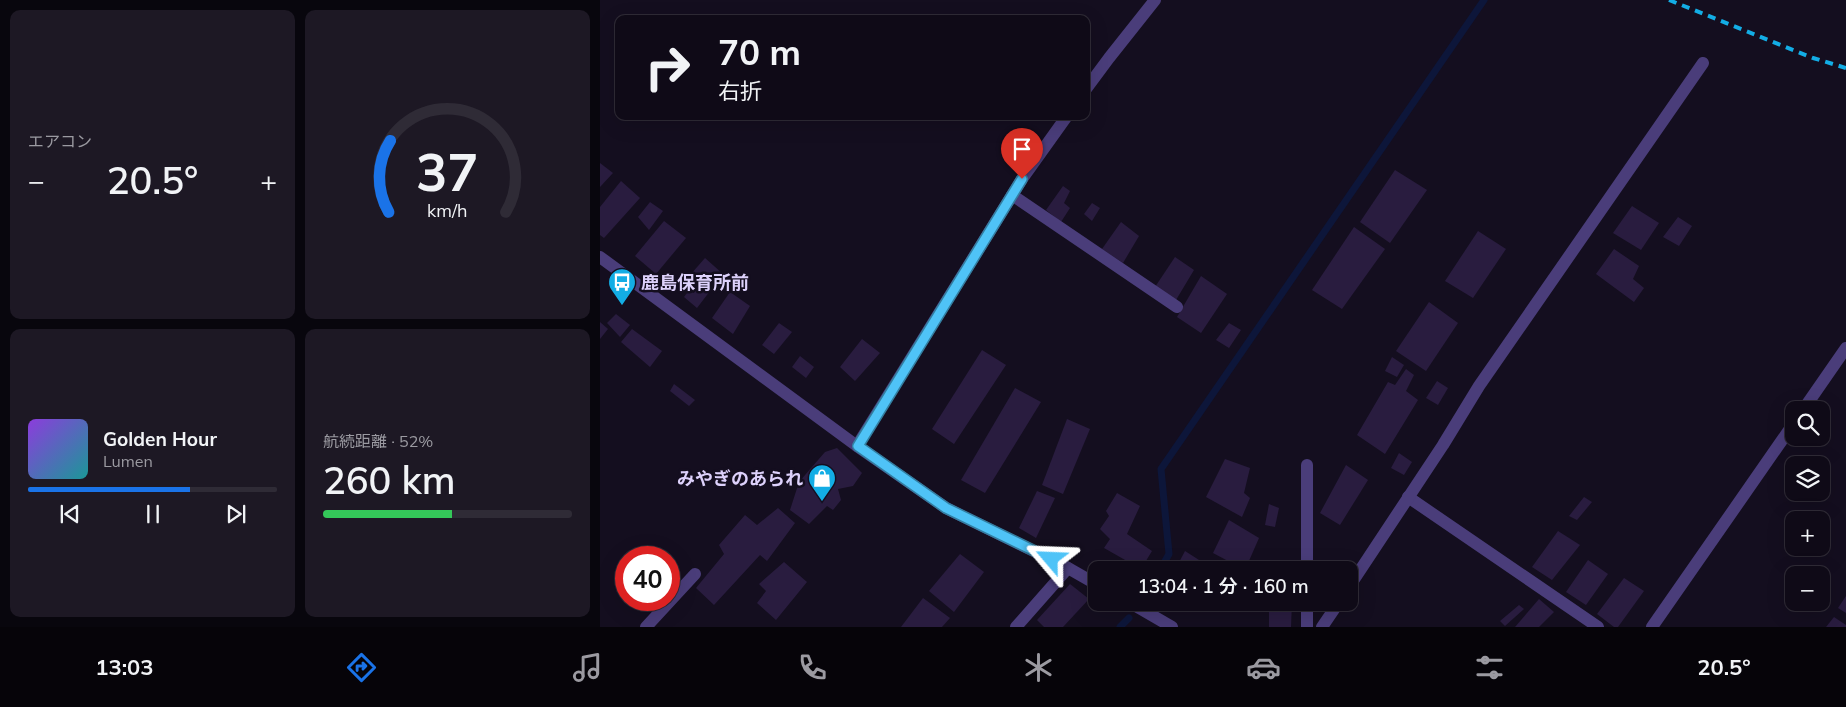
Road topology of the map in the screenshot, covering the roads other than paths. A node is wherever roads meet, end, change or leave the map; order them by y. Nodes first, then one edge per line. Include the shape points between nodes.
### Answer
1 (1155, 0) edge
2 (1703, 62) dead end
3 (1090, 84) edge
4 (1064, 120) edge
5 (1012, 195) junction
6 (601, 261) edge
7 (1177, 307) dead end
8 (1846, 348) edge
9 (1809, 401) edge
10 (1785, 436) edge
11 (858, 446) junction
12 (1308, 465) dead end
13 (1408, 497) junction
14 (1308, 561) edge
15 (1068, 568) junction
16 (695, 574) dead end
17 (1358, 574) edge
18 (1088, 579) edge
19 (1144, 611) edge
20 (1307, 611) edge
21 (1333, 611) edge
22 (646, 627) edge
23 (1016, 627) edge
24 (1172, 627) edge
25 (1307, 627) edge
26 (1322, 627) edge
27 (1598, 627) edge
28 (1652, 627) edge

1 - 3 street
2 - 13 street via 1479,386
4 - 5 street
5 - 7 street
5 - 11 street
6 - 11 street
8 - 9 street
10 - 28 street
11 - 15 street via 946,508
12 - 14 street
13 - 17 street
13 - 27 street
15 - 18 street
15 - 23 street
16 - 22 street
19 - 24 street
20 - 25 street
21 - 26 street

